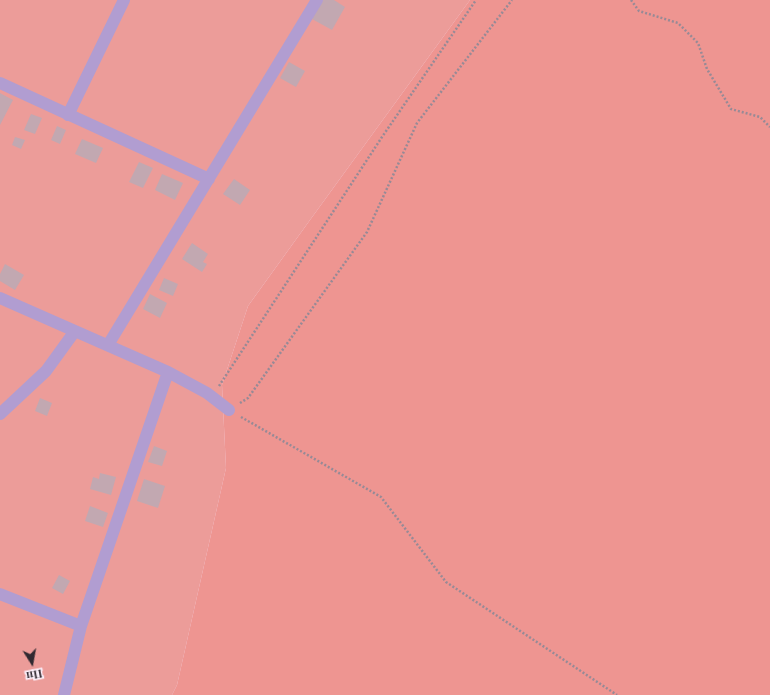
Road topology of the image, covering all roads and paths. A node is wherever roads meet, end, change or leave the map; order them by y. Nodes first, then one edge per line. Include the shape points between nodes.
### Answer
1 (124, 0) edge
2 (317, 0) edge
3 (476, 0) edge
4 (512, 0) edge
5 (631, 0) edge
6 (0, 83) edge
7 (68, 115) junction
8 (770, 127) edge
9 (209, 179) junction
10 (0, 298) edge
11 (76, 331) junction
12 (108, 345) junction
13 (168, 372) junction
14 (207, 393) junction
15 (229, 410) junction
16 (0, 414) edge
17 (0, 594) edge
18 (81, 626) junction
19 (64, 695) edge
20 (617, 695) edge

1 - 7 street
2 - 9 street
3 - 14 path via 382,137 218,388
4 - 15 path via 417,123 367,232 248,398
5 - 8 path via 639,11 678,23 698,43 707,69 731,109 760,117
6 - 7 street
7 - 9 street
9 - 12 street
10 - 11 street
11 - 12 street
11 - 16 street via 46,371
12 - 13 street
13 - 14 street
13 - 18 street
14 - 15 street
15 - 20 path via 381,497 446,582
17 - 18 street
18 - 19 street

